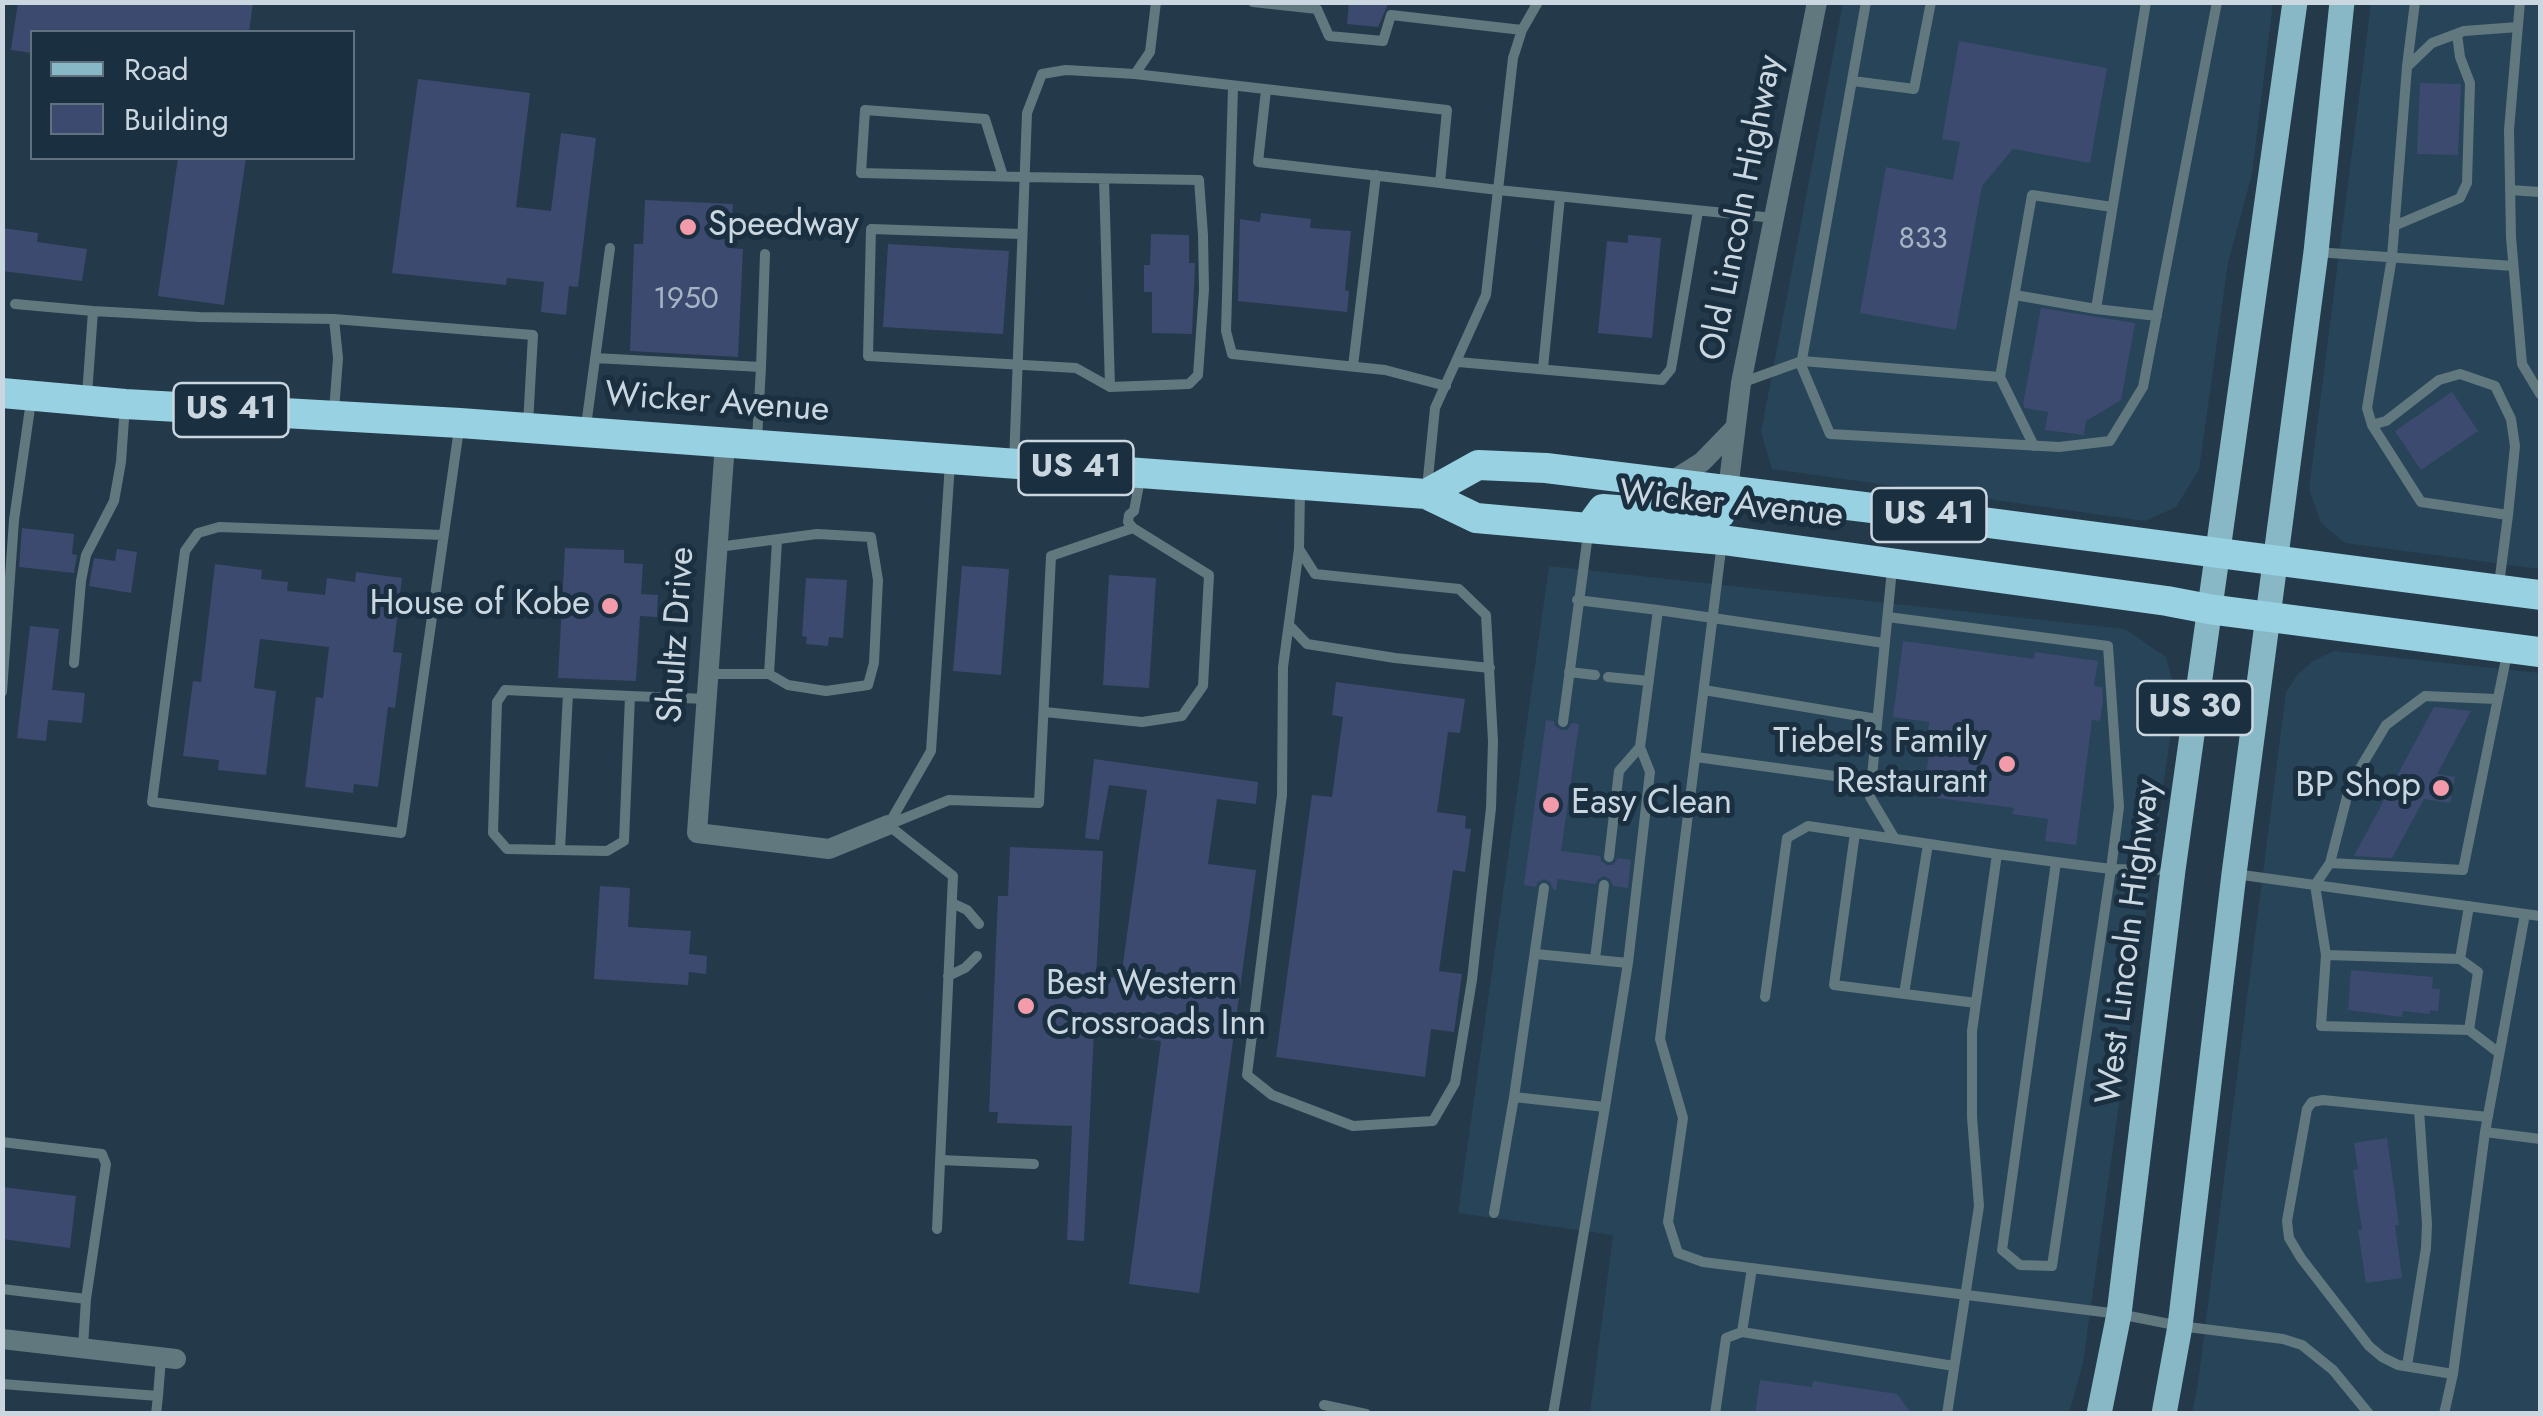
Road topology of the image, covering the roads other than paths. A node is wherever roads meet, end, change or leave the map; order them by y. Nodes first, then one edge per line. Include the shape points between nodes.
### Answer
1 (1156, 2) edge
2 (1253, 2) edge
3 (1538, 2) edge
4 (1817, 2) edge
5 (1866, 2) edge
6 (1930, 2) edge
7 (2146, 2) edge
8 (2217, 2) edge
9 (2295, 2) edge
10 (2342, 2) edge
11 (2415, 2) edge
12 (2520, 2) edge
13 (2518, 28) junction
14 (1522, 30) junction
15 (2457, 34) junction
16 (2406, 67) junction
17 (1135, 74) junction
18 (1853, 80) junction
19 (1233, 87) junction
20 (1266, 90) junction
21 (1002, 176) junction
22 (1376, 176) junction
23 (1023, 177) junction
24 (1104, 179) junction
25 (1440, 183) junction
26 (1498, 190) junction
27 (2510, 190) junction
28 (2540, 192) edge
29 (1560, 197) junction
30 (2112, 207) junction
31 (1698, 211) junction
32 (1774, 218) junction
33 (2394, 226) junction
34 (1021, 234) junction
35 (610, 248) dead end
36 (2316, 252) junction
37 (765, 254) dead end
38 (2392, 257) junction
39 (2513, 266) junction
40 (2014, 295) junction
41 (15, 304) dead end
42 (2096, 309) junction
43 (94, 311) junction
44 (2157, 316) junction
45 (334, 318) junction
46 (595, 358) junction
47 (1802, 361) junction
48 (1458, 362) junction
49 (1017, 364) junction
50 (762, 366) junction
51 (1353, 366) junction
52 (1543, 368) junction
53 (2000, 377) junction
54 (1741, 383) junction
55 (1446, 386) junction
56 (1110, 387) junction
57 (17, 394) edge
58 (2540, 394) edge
59 (86, 400) junction
60 (125, 404) junction
61 (333, 416) junction
62 (460, 423) junction
63 (2372, 425) junction
64 (1736, 426) junction
65 (528, 428) junction
66 (585, 432) junction
67 (725, 443) junction
68 (757, 445) junction
69 (2034, 446) junction
70 (950, 459) junction
71 (1014, 464) junction
72 (1141, 473) junction
73 (1666, 484) junction
74 (1300, 485) junction
75 (1728, 490) junction
76 (1426, 494) junction
77 (2508, 516) junction
78 (1133, 528) junction
79 (1588, 528) junction
80 (443, 535) junction
81 (1723, 540) junction
82 (777, 541) junction
83 (717, 548) junction
84 (1299, 549) junction
85 (2217, 552) junction
86 (2276, 560) junction
87 (1892, 562) junction
88 (2498, 590) junction
89 (2540, 595) edge
90 (1578, 600) junction
91 (2209, 609) junction
92 (1658, 610) junction
93 (2268, 616) junction
94 (1888, 617) junction
95 (1712, 618) junction
96 (1289, 625) junction
97 (1884, 643) junction
98 (2508, 648) junction
99 (2540, 652) edge
100 (74, 662) dead end
101 (1490, 668) junction
102 (1569, 672) junction
103 (708, 674) junction
104 (768, 674) junction
105 (1649, 681) junction
106 (1704, 690) junction
107 (2, 692) edge
108 (568, 693) junction
109 (630, 696) junction
110 (706, 699) junction
111 (2496, 699) junction
112 (1045, 712) junction
113 (1877, 718) junction
114 (1563, 722) dead end
115 (1640, 747) junction
116 (1696, 757) junction
117 (1871, 781) junction
118 (888, 825) junction
119 (1855, 833) junction
120 (1895, 839) junction
121 (1928, 844) junction
122 (560, 850) junction
123 (1996, 854) junction
124 (1608, 857) dead end
125 (2056, 862) junction
126 (2330, 863) junction
127 (2111, 869) junction
128 (2173, 870) junction
129 (2234, 874) junction
130 (1604, 885) dead end
131 (2316, 885) junction
132 (1544, 888) dead end
133 (952, 903) junction
134 (2469, 906) junction
135 (2524, 914) junction
136 (2540, 916) edge
137 (978, 924) dead end
138 (1536, 954) junction
139 (2326, 954) junction
140 (976, 956) dead end
141 (1594, 959) junction
142 (2460, 959) junction
143 (1628, 963) junction
144 (948, 976) junction
145 (1904, 994) junction
146 (1765, 997) dead end
147 (1976, 1003) junction
148 (2469, 1030) junction
149 (2499, 1054) junction
150 (1514, 1097) junction
151 (1605, 1106) junction
152 (2419, 1110) junction
153 (2488, 1117) junction
154 (2485, 1132) junction
155 (2540, 1139) edge
156 (2, 1142) edge
157 (940, 1160) junction
158 (1034, 1164) dead end
159 (1494, 1213) dead end
160 (937, 1229) dead end
161 (1752, 1268) junction
162 (2, 1289) edge
163 (1966, 1295) junction
164 (86, 1299) junction
165 (2119, 1314) junction
166 (2180, 1326) junction
167 (1742, 1332) junction
168 (2, 1339) edge
169 (83, 1348) junction
170 (168, 1358) joint
171 (1954, 1366) junction
172 (2407, 1366) junction
173 (2453, 1374) junction
174 (2, 1384) edge
175 (158, 1396) junction
176 (1324, 1405) dead end
177 (156, 1414) edge
178 (1366, 1414) edge
179 (1553, 1414) edge
180 (1715, 1414) edge
181 (1947, 1414) edge
182 (2099, 1414) edge
183 (2164, 1414) edge
184 (2369, 1414) edge
185 (2444, 1414) edge

1 - 17 lane via 1150,52
2 - 14 lane via 1317,9 1329,36 1384,41 1391,15
3 - 14 lane
4 - 32 street, Old Lincoln Highway
5 - 18 lane
6 - 18 lane via 1914,88
7 - 30 lane
8 - 44 lane
9 - 85 main road, West Lincoln Highway / US 30
10 - 36 main road, US 30
11 - 16 lane
12 - 13 lane
13 - 15 lane
13 - 27 lane
14 - 26 lane
15 - 16 lane via 2432,43
15 - 33 lane via 2470,83 2467,183 2460,198
16 - 33 lane
17 - 19 lane
17 - 23 lane via 1042,74 1027,113
18 - 47 lane
19 - 20 lane
19 - 51 lane via 1226,331 1232,354
20 - 22 lane via 1258,162
20 - 25 lane via 1448,110
21 - 21 lane via 861,173 865,110 985,119
21 - 23 lane
22 - 25 lane
22 - 51 lane
23 - 24 lane
23 - 34 lane
24 - 56 lane
24 - 56 lane via 1199,180 1204,235 1198,375 1188,384
25 - 26 lane
26 - 29 lane
26 - 48 lane via 1486,295
27 - 28 lane
27 - 39 lane
29 - 31 lane
29 - 52 lane
30 - 40 lane via 2032,195
30 - 42 lane
31 - 32 lane
31 - 52 lane via 1671,369 1662,380
32 - 54 street, Old Lincoln Highway
33 - 38 lane
34 - 49 lane
34 - 49 lane via 871,229 868,356
35 - 46 lane
36 - 38 lane
36 - 86 main road, US 30
37 - 50 lane
38 - 39 lane
38 - 63 lane via 2367,408
39 - 58 lane via 2522,364
40 - 42 lane
40 - 53 lane
41 - 43 lane
42 - 44 lane
43 - 45 lane
43 - 59 lane
44 - 69 lane via 2143,388 2110,441
45 - 61 lane
45 - 65 lane via 534,336
46 - 50 lane
46 - 66 lane
47 - 53 lane
47 - 54 lane
47 - 69 lane via 1830,434
48 - 52 lane
48 - 55 lane
49 - 56 lane via 1076,368
49 - 71 lane
50 - 68 lane
51 - 55 lane
53 - 69 lane
54 - 64 street, Old Lincoln Highway
55 - 76 lane via 1435,408
57 - 59 highway, Wicker Avenue / US 41
57 - 107 lane
59 - 60 highway, Wicker Avenue / US 41
60 - 61 highway, Wicker Avenue / US 41
60 - 100 lane via 114,501 86,555
61 - 62 highway, Wicker Avenue / US 41
62 - 65 highway, Wicker Avenue / US 41
62 - 80 lane
63 - 77 lane via 2421,502
63 - 77 lane via 2439,380 2460,374 2495,386 2511,419 2514,446
64 - 73 street via 1702,462
64 - 75 street, Old Lincoln Highway
65 - 66 highway, Wicker Avenue / US 41
66 - 67 highway, Wicker Avenue / US 41
67 - 68 highway, Wicker Avenue / US 41
67 - 83 street, Shultz Drive
68 - 70 highway, Wicker Avenue / US 41
70 - 71 highway, Wicker Avenue / US 41
70 - 118 lane via 931,751
71 - 72 highway, Wicker Avenue / US 41
72 - 74 highway, Wicker Avenue / US 41
72 - 78 lane via 1128,515
73 - 75 highway, Wicker Avenue / US 41
73 - 76 highway, Wicker Avenue / US 41 via 1478,466
74 - 76 highway, Wicker Avenue / US 41
74 - 84 lane
75 - 79 highway via 1720,514 1603,509
75 - 85 highway, Wicker Avenue / US 41
76 - 79 highway, Wicker Avenue / US 41 via 1476,518
77 - 88 lane
78 - 112 lane via 1051,556
78 - 112 lane via 1209,575 1203,686 1182,716 1142,722
79 - 81 highway, Wicker Avenue / US 41
79 - 90 lane
80 - 80 lane via 401,833 152,802 186,551 198,533 219,527
81 - 87 highway, Wicker Avenue / US 41
81 - 95 lane
82 - 83 lane
82 - 104 lane
82 - 104 lane via 817,534 871,537 878,580 874,662 868,684 826,692
83 - 103 street, Shultz Drive
84 - 96 lane
84 - 101 lane via 1315,574 1459,589 1486,615
85 - 86 highway, US 41
85 - 91 main road, West Lincoln Highway / US 30
86 - 88 highway, US 41
86 - 93 main road, US 30
87 - 91 highway, Wicker Avenue / US 41
87 - 94 lane
88 - 89 highway, US 41
90 - 92 lane
90 - 102 lane
91 - 93 highway, Wicker Avenue / US 41
91 - 128 main road, West Lincoln Highway / US 30
92 - 95 lane
92 - 105 lane
93 - 98 highway, US 41
93 - 129 main road, US 30
94 - 97 lane
94 - 127 lane via 2108,646 2119,807
95 - 97 lane
95 - 106 lane
96 - 101 lane via 1307,644
96 - 101 lane via 1282,794 1247,1076 1272,1095 1353,1126 1433,1120 1454,1083 1491,808
97 - 113 lane
98 - 99 highway, US 41
98 - 111 lane
102 - 105 lane
102 - 114 lane
103 - 104 lane
103 - 110 street, Shultz Drive
105 - 115 lane
106 - 113 lane
106 - 116 lane
108 - 109 lane
108 - 122 lane
108 - 122 lane via 505,690 497,702 492,833 507,849
109 - 110 lane
109 - 122 lane via 624,841 607,851
110 - 118 street, Shultz Drive via 697,833 829,849
111 - 126 lane via 2425,696 2386,726 2350,785
111 - 126 lane via 2462,870
112 - 118 lane via 1039,803 950,800
113 - 117 lane
115 - 124 lane via 1620,771
115 - 143 lane via 1650,772
116 - 117 lane
116 - 161 lane via 1660,1039 1683,1118 1668,1222 1678,1252
117 - 120 lane via 1870,798
118 - 133 lane via 953,876
119 - 120 lane
119 - 145 lane via 1834,985
119 - 146 lane via 1808,826 1787,838
120 - 121 lane
121 - 123 lane
121 - 145 lane
123 - 125 lane
123 - 147 lane
125 - 127 lane
125 - 127 lane via 2002,1250 2020,1265 2052,1266
126 - 131 lane
127 - 128 lane
128 - 165 main road, West Lincoln Highway / US 30
129 - 131 lane
129 - 166 main road, US 30
130 - 141 lane
131 - 134 lane
131 - 139 lane
132 - 138 lane
133 - 137 lane
133 - 144 lane
134 - 135 lane
134 - 142 lane
135 - 136 lane
135 - 149 lane
138 - 141 lane
138 - 150 lane
139 - 142 lane
139 - 148 lane via 2322,1026
140 - 144 lane
141 - 143 lane
142 - 148 lane via 2478,972
143 - 151 lane
144 - 157 lane
145 - 147 lane
147 - 163 lane via 1972,1117 1979,1206
148 - 149 lane
149 - 153 lane
150 - 151 lane
150 - 159 lane
151 - 179 lane
152 - 153 lane
152 - 172 lane via 2426,1248
152 - 172 lane via 2312,1102 2287,1221 2301,1258 2370,1346
153 - 154 lane
154 - 155 lane
154 - 173 lane
156 - 164 lane via 102,1154 106,1164
157 - 158 lane
157 - 160 lane
161 - 163 lane
161 - 167 lane
162 - 164 lane
163 - 165 lane
163 - 171 lane
164 - 169 lane
165 - 166 lane
165 - 182 main road, West Lincoln Highway / US 30
166 - 183 main road, US 30
166 - 184 lane via 2302,1345 2334,1370
167 - 171 lane
167 - 180 lane via 1726,1338
168 - 169 street
169 - 170 street
170 - 175 lane
171 - 181 lane
172 - 173 lane
173 - 185 lane
174 - 175 lane
175 - 177 lane
176 - 178 lane

